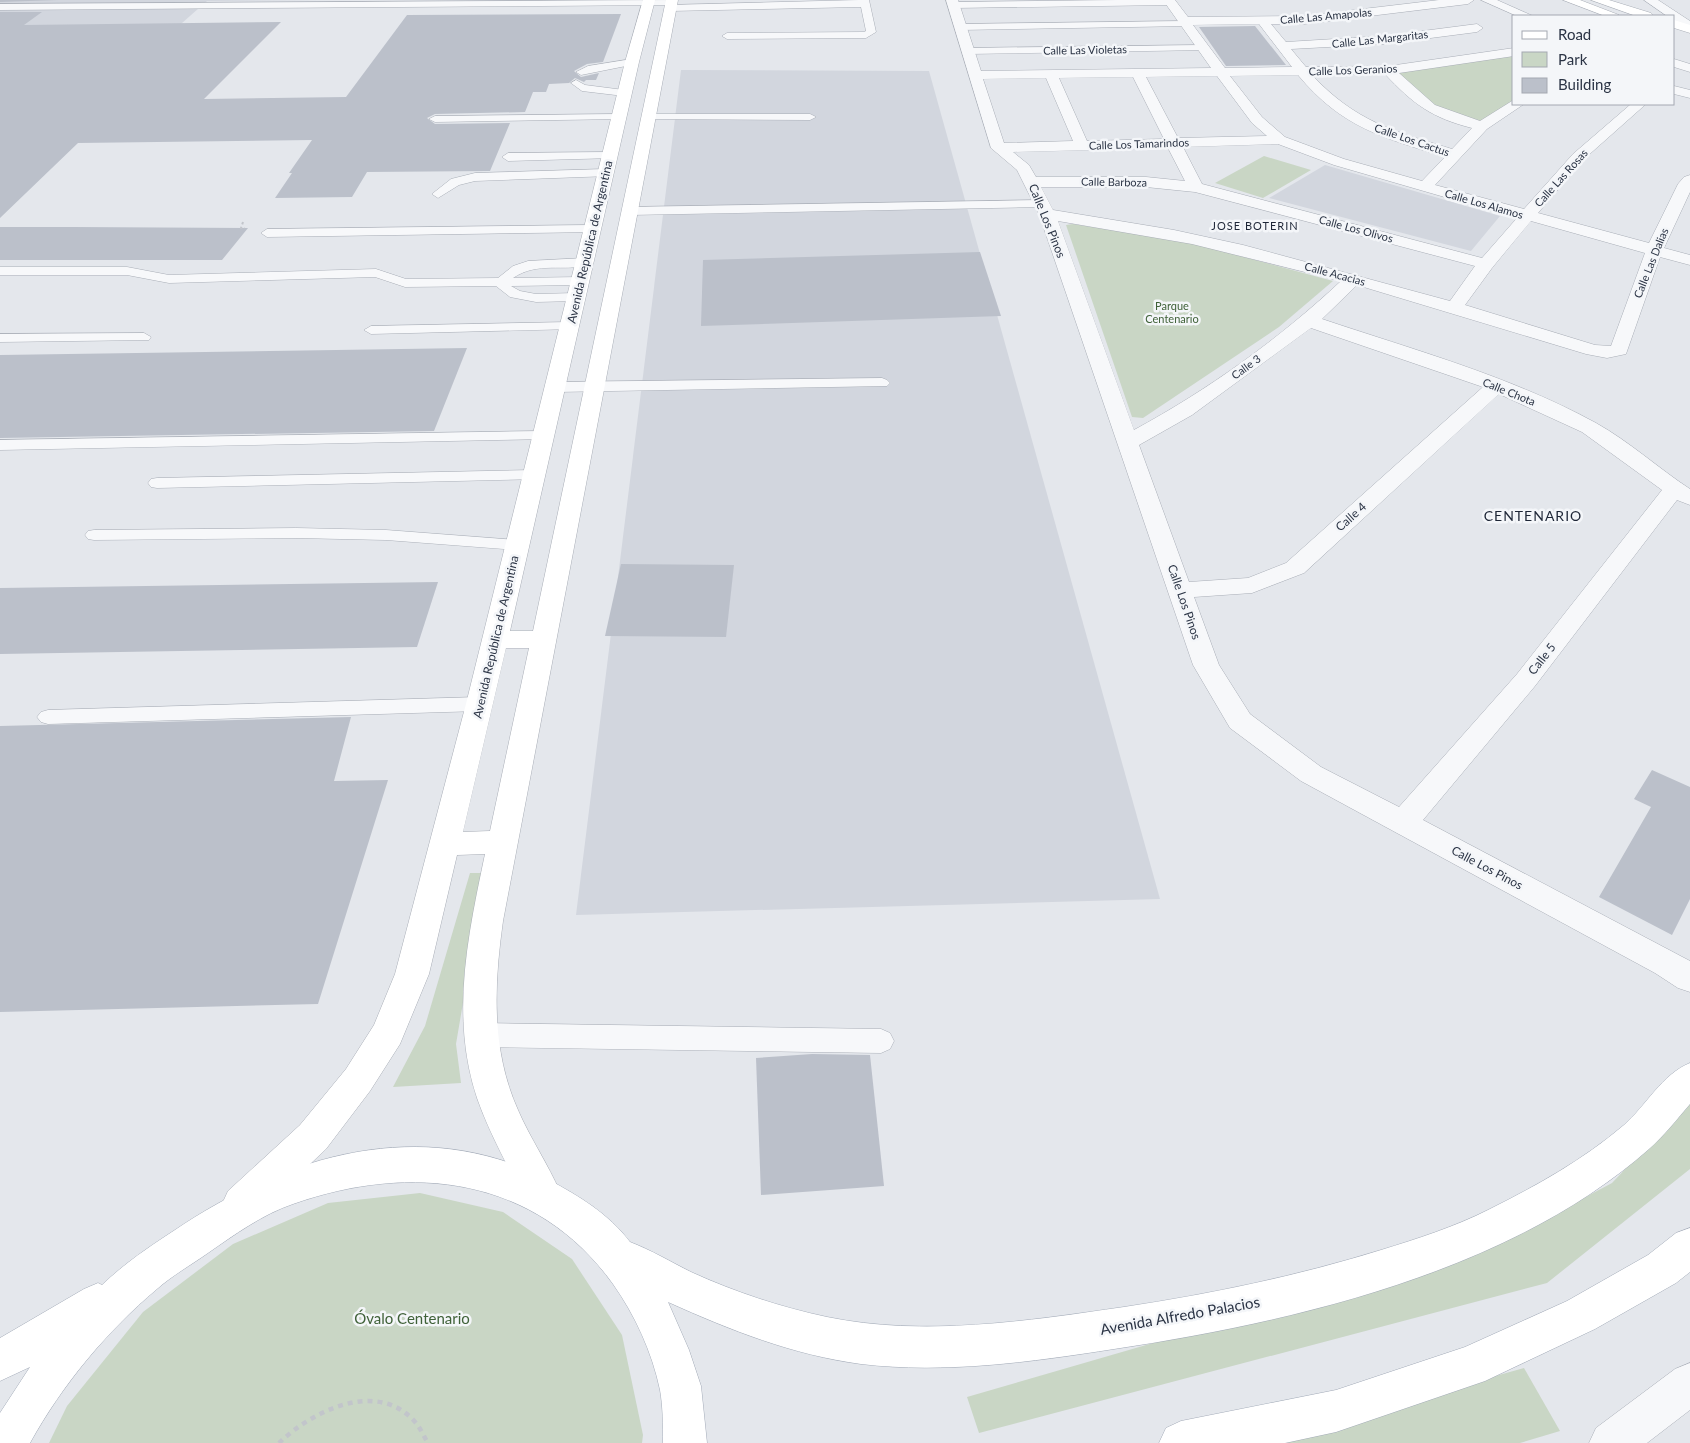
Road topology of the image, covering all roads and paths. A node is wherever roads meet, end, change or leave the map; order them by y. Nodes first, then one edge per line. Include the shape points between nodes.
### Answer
1 (1468, 0) edge
2 (1487, 0) edge
3 (1569, 0) edge
4 (1597, 0) edge
5 (1650, 0) edge
6 (1170, 1) edge
7 (663, 2) edge
8 (864, 2) edge
9 (953, 2) edge
10 (86, 3) edge
11 (793, 5) junction
12 (1420, 6) junction
13 (0, 8) edge
14 (1524, 15) edge
15 (1614, 15) edge
16 (1644, 15) edge
17 (1672, 15) edge
18 (792, 17) dead end
19 (1675, 17) edge
20 (1262, 20) junction
21 (1185, 22) junction
22 (1675, 24) edge
23 (1690, 27) edge
24 (959, 28) junction
25 (1675, 33) edge
26 (726, 36) dead end
27 (1690, 37) edge
28 (1283, 46) junction
29 (1203, 48) junction
30 (967, 51) junction
31 (1512, 52) edge
32 (1675, 64) edge
33 (1690, 68) edge
34 (1389, 70) junction
35 (581, 72) dead end
36 (1304, 72) junction
37 (1221, 73) junction
38 (1051, 74) junction
39 (1138, 74) junction
40 (975, 75) junction
41 (576, 83) dead end
42 (616, 83) junction
43 (1675, 90) edge
44 (1690, 94) edge
45 (1515, 105) edge
46 (1638, 105) edge
47 (649, 117) junction
48 (810, 117) dead end
49 (435, 118) dead end
50 (1482, 126) junction
51 (1280, 140) junction
52 (1174, 144) junction
53 (1082, 146) junction
54 (998, 148) junction
55 (1456, 155) junction
56 (508, 158) dead end
57 (608, 165) junction
58 (1690, 180) edge
59 (1031, 182) junction
60 (1196, 187) junction
61 (1425, 187) junction
62 (438, 194) dead end
63 (1044, 209) junction
64 (630, 212) junction
65 (1528, 216) junction
66 (593, 230) junction
67 (267, 233) dead end
68 (1654, 251) junction
69 (1690, 260) edge
70 (1486, 264) junction
71 (0, 271) edge
72 (1353, 279) junction
73 (581, 280) junction
74 (501, 283) junction
75 (1454, 308) junction
76 (1309, 321) junction
77 (570, 326) junction
78 (370, 330) dead end
79 (144, 337) dead end
80 (0, 338) edge
81 (1619, 350) joint
82 (882, 383) dead end
83 (595, 386) junction
84 (1496, 386) junction
85 (556, 387) junction
86 (1128, 442) junction
87 (0, 445) edge
88 (581, 455) junction
89 (539, 456) junction
90 (157, 483) dead end
91 (1682, 494) edge
92 (94, 535) dead end
93 (518, 545) junction
94 (1179, 590) junction
95 (544, 639) junction
96 (495, 640) junction
97 (480, 704) junction
98 (48, 717) dead end
99 (1403, 823) junction
100 (503, 842) junction
101 (447, 844) junction
102 (1690, 978) edge
103 (480, 1035) junction
104 (881, 1041) dead end
105 (1690, 1079) edge
106 (541, 1192) junction
107 (229, 1215) junction
108 (1690, 1247) edge
109 (622, 1258) junction
110 (138, 1279) junction
111 (0, 1360) edge
112 (1690, 1384) edge
113 (6, 1443) edge
114 (279, 1443) edge
115 (428, 1443) edge
116 (685, 1443) edge
117 (1181, 1443) edge
118 (1612, 1443) edge

1 - 12 street, Calle Las Amapolas
2 - 14 street
3 - 15 main road
4 - 16 main road
5 - 17 street
6 - 9 lane
6 - 21 street
7 - 10 lane
7 - 11 lane
7 - 42 main road, Avenida República de Argentina
7 - 47 main road
8 - 11 lane
8 - 26 lane via 863,16 870,32 866,34 764,31
9 - 24 street
10 - 13 lane
11 - 18 lane
12 - 20 street, Calle Las Amapolas via 1304,20
12 - 28 street, Calle Las Margaritas via 1481,29 1384,40
19 - 23 street
20 - 21 street, Calle Las Amapolas
20 - 28 street, Calle Los Cactus
21 - 24 lane, Calle Las Amapolas
21 - 29 street
22 - 23 main road
24 - 30 street
25 - 27 main road
28 - 36 street, Calle Los Cactus
29 - 30 lane, Calle Las Violetas
29 - 37 street
30 - 40 street
31 - 34 street, Calle Los Geranios
32 - 33 street
34 - 36 street, Calle Los Geranios
34 - 50 street via 1430,110
35 - 42 lane via 588,69
36 - 37 street, Calle Los Geranios
36 - 55 street, Calle Los Cactus via 1317,88 1347,113 1395,136
37 - 39 street, Calle Los Geranios
37 - 51 street via 1257,120
38 - 39 street, Calle Los Geranios
38 - 40 street, Calle Los Geranios
38 - 53 street
39 - 52 street
40 - 54 street
41 - 42 lane via 582,88
42 - 49 lane
42 - 57 main road, Avenida República de Argentina
43 - 44 street
45 - 50 street
46 - 65 street, Calle Las Rosas via 1578,157
47 - 48 lane
47 - 64 main road
50 - 55 street
51 - 52 street, Calle Los Tamarindos
51 - 61 street, Calle Los Alamos via 1339,162
52 - 53 street, Calle Los Tamarindos
52 - 60 street
53 - 54 street, Calle Los Tamarindos
54 - 59 street, Calle Los Pinos via 1024,168
55 - 61 street
56 - 57 lane
57 - 62 lane via 476,177 451,184
57 - 66 main road, Avenida República de Argentina
58 - 68 street, Calle Las Dalias
59 - 60 street, Calle Barboza via 1146,182
59 - 63 street, Calle Los Pinos
60 - 70 street, Calle Los Olivos
61 - 65 street, Calle Los Alamos
63 - 64 lane
63 - 72 street, Calle Acacias via 1192,239
63 - 86 street, Calle Los Pinos
64 - 83 main road
65 - 68 street, Calle Los Alamos
65 - 70 street, Calle Las Rosas
66 - 67 lane
66 - 73 main road, Avenida República de Argentina
68 - 69 street, Calle Los Alamos
68 - 81 street, Calle Las Dalias
70 - 75 street, Calle Las Rosas
71 - 74 lane via 127,271 169,279 376,273 404,283
72 - 75 street, Calle Acacias
72 - 76 street, Calle 3
73 - 74 lane via 516,295
73 - 74 lane via 526,264 509,272
73 - 77 main road, Avenida República de Argentina
75 - 81 street, Calle Acacias via 1593,350
76 - 84 street, Calle Chota
76 - 86 street, Calle 3 via 1185,411
77 - 78 lane
77 - 85 main road, Avenida República de Argentina
79 - 80 lane
82 - 83 lane
83 - 85 lane
83 - 88 main road
84 - 91 street, Calle Chota via 1591,429
84 - 94 street, Calle 4 via 1295,568 1252,585
85 - 89 main road, Avenida República de Argentina
86 - 94 street, Calle Los Pinos
87 - 89 lane
88 - 89 main road
88 - 95 main road
89 - 90 lane
89 - 93 main road, Avenida República de Argentina
91 - 99 street, Calle 5
92 - 93 lane via 386,534
93 - 96 main road, Avenida República de Argentina
94 - 99 street, Calle Los Pinos via 1206,665 1240,721 1311,774
95 - 96 main road
95 - 100 main road
96 - 97 main road, Avenida República de Argentina
97 - 98 lane
97 - 101 main road, Avenida República de Argentina
99 - 102 street, Calle Los Pinos
100 - 101 main road
100 - 103 main road via 480,964
101 - 107 main road, Avenida República de Argentina via 412,974 388,1033 358,1080 313,1137
103 - 104 lane
103 - 106 main road via 491,1087
105 - 109 main road, Avenida Alfredo Palacios via 1676,1099 1625,1148 1578,1183 1520,1215 1422,1257 1314,1289 1156,1323 1018,1342 935,1346 860,1343 732,1311 680,1289
106 - 107 main road via 481,1171 414,1164 354,1170 292,1186
106 - 109 main road via 584,1220
107 - 110 main road
108 - 117 main road via 1662,1269 1581,1315 1470,1366 1336,1411
109 - 116 main road via 658,1318 681,1390
110 - 111 main road
110 - 113 main road via 75,1342 19,1418
112 - 118 street
114 - 115 path via 307,1418 334,1405 361,1400 381,1402 400,1410 416,1422

